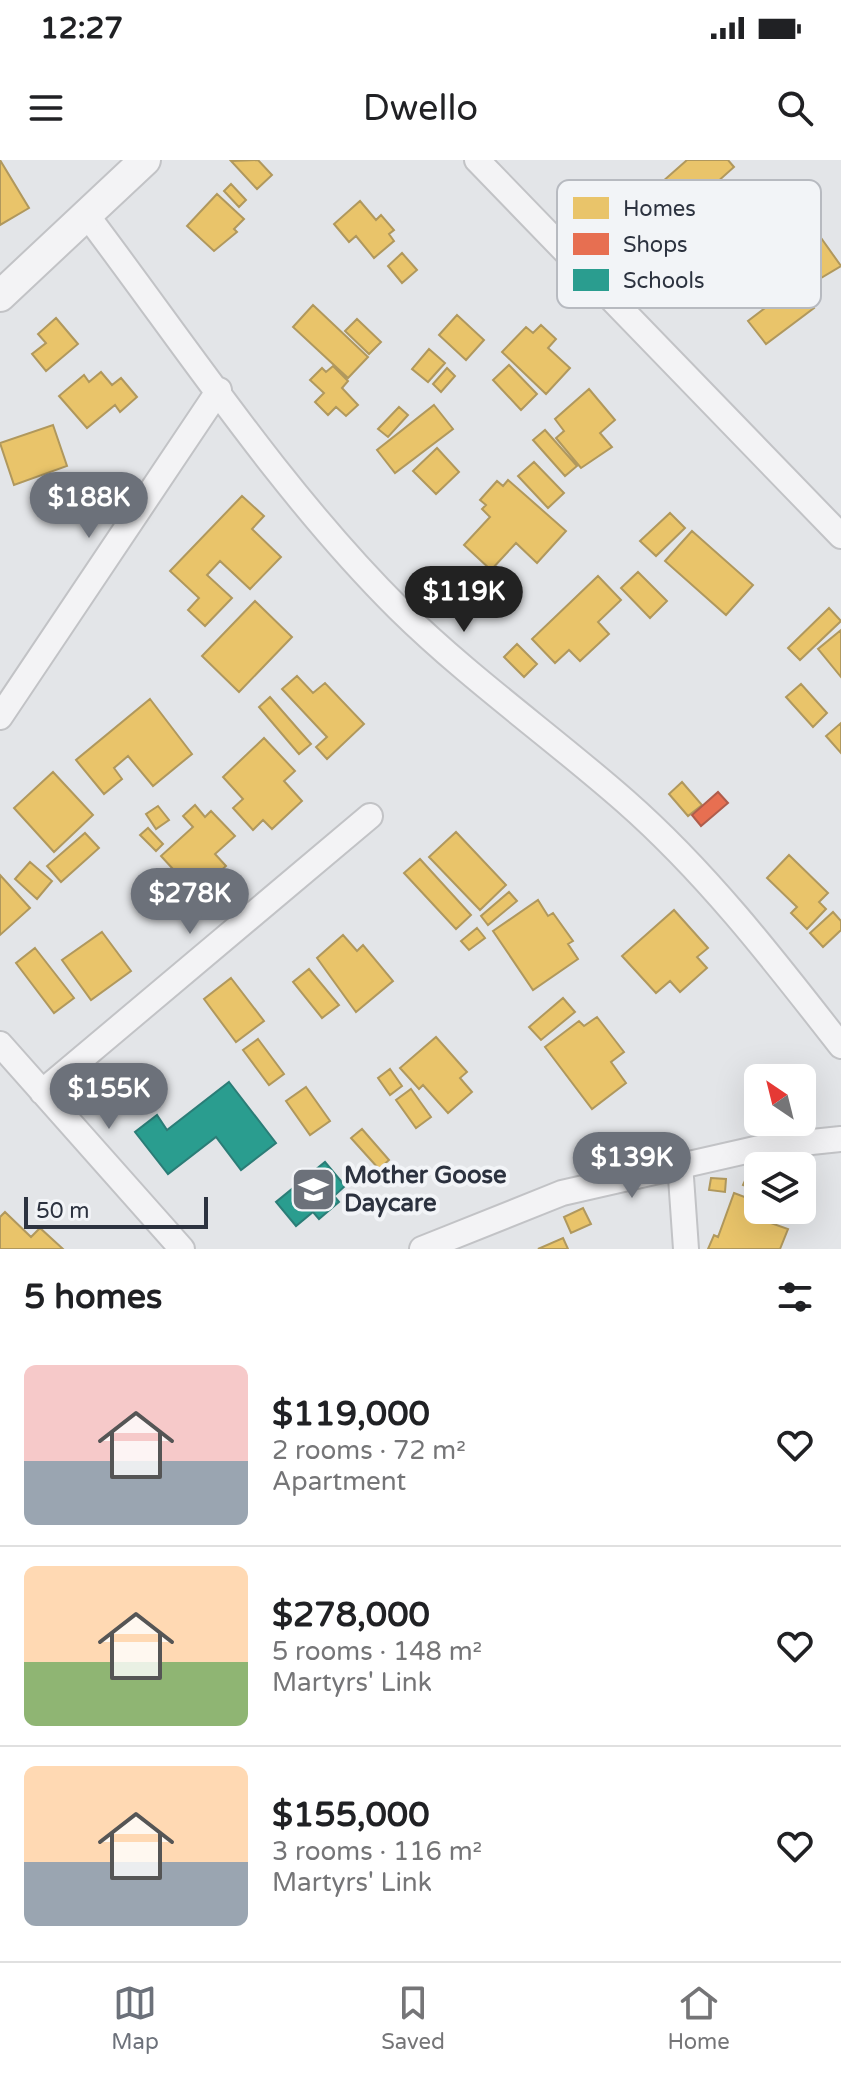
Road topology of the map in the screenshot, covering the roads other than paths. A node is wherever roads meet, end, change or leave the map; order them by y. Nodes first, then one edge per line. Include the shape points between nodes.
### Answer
1 (145, 160) edge
2 (477, 160) edge
3 (86, 214) junction
4 (557, 243) edge
5 (2, 288) edge
6 (620, 308) edge
7 (219, 390) junction
8 (841, 536) edge
9 (0, 717) edge
10 (370, 816) dead end
11 (0, 1044) edge
12 (841, 1046) edge
13 (42, 1092) junction
14 (841, 1139) edge
15 (680, 1163) junction
16 (182, 1249) edge
17 (422, 1249) edge
18 (686, 1249) edge

1 - 3 street
2 - 4 street
3 - 5 street
3 - 7 street
6 - 8 street
7 - 9 street
7 - 12 street via 296,495 399,609 678,852 747,926
10 - 13 street
11 - 13 street
13 - 16 street
14 - 15 street
15 - 17 street via 562,1193
15 - 18 street

